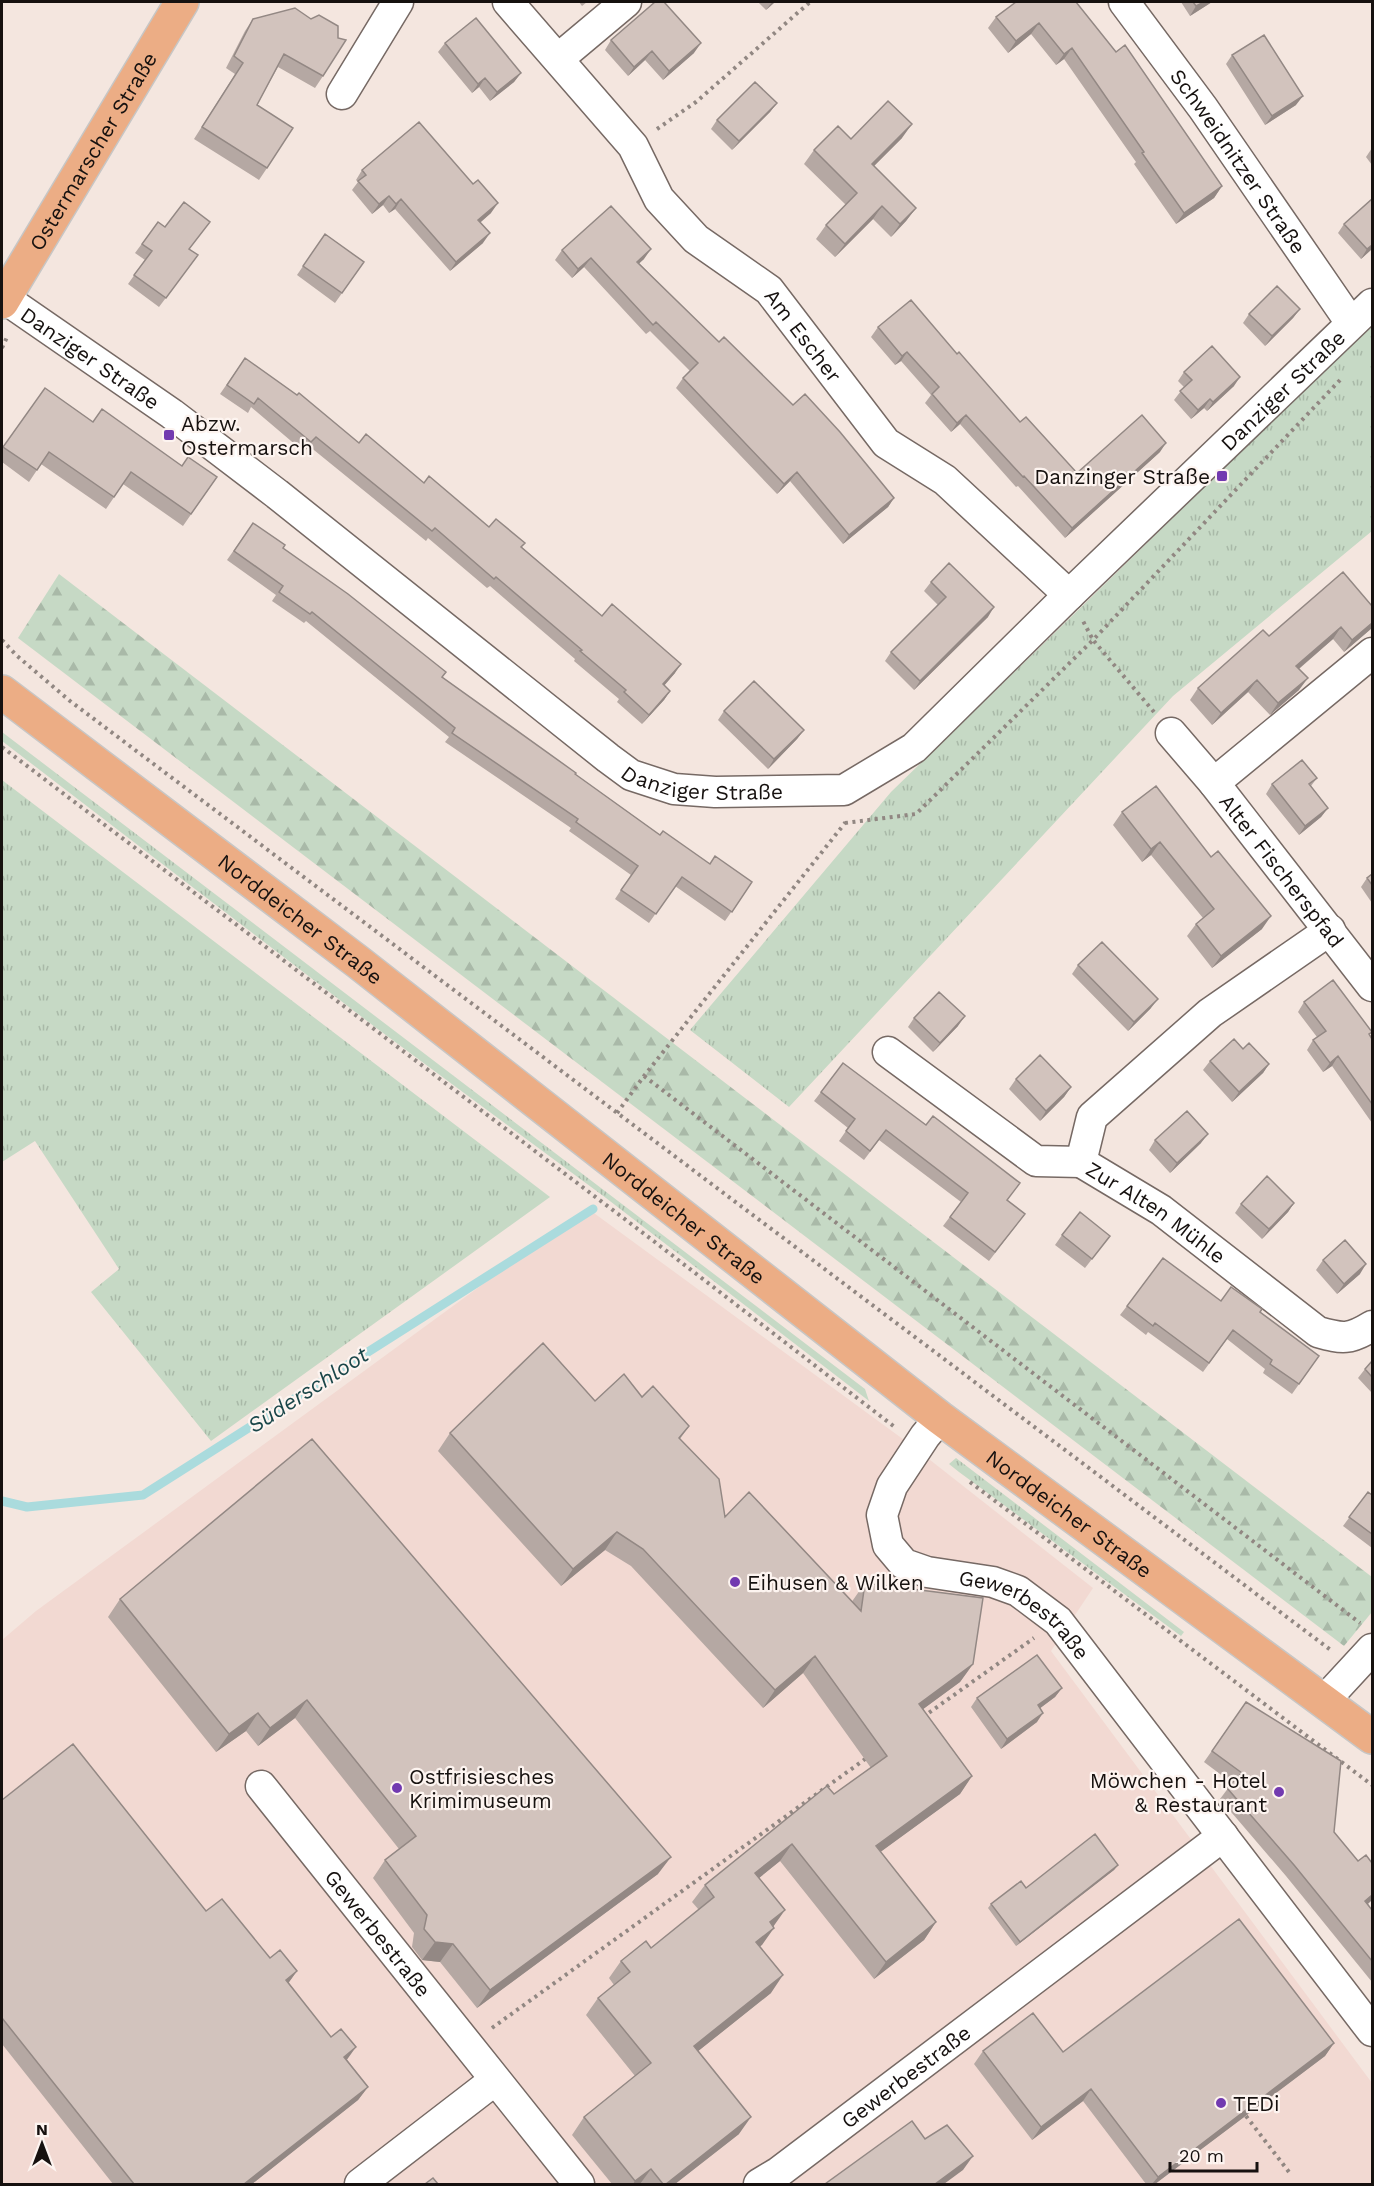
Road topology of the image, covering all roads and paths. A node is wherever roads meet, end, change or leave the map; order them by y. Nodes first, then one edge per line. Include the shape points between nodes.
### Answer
1 (182, 2) edge
2 (398, 2) edge
3 (508, 2) edge
4 (626, 2) edge
5 (810, 2) edge
6 (1124, 2) edge
7 (558, 59) junction
8 (342, 94) dead end
9 (633, 146) junction
10 (3, 300) edge
11 (1362, 314) edge
12 (1346, 373) dead end
13 (1069, 595) junction
14 (2, 640) edge
15 (1093, 640) junction
16 (1372, 653) edge
17 (2, 692) edge
18 (1145, 702) dead end
19 (1172, 733) dead end
20 (2, 747) edge
21 (1214, 783) junction
22 (844, 790) junction
23 (845, 823) junction
24 (1330, 930) junction
25 (1372, 987) edge
26 (888, 1052) dead end
27 (644, 1076) junction
28 (617, 1113) junction
29 (1081, 1162) junction
30 (1372, 1326) edge
31 (940, 1418) junction
32 (919, 1446) junction
33 (968, 1481) dead end
34 (1058, 1621) junction
35 (1363, 1648) edge
36 (1324, 1701) junction
37 (922, 1718) edge
38 (1372, 1737) edge
39 (874, 1753) edge
40 (1372, 1785) edge
41 (261, 1786) dead end
42 (1223, 1836) junction
43 (1372, 2031) edge
44 (467, 2046) junction
45 (495, 2080) junction
46 (1246, 2116) edge
47 (1289, 2172) dead end
48 (360, 2184) edge
49 (579, 2184) edge
50 (759, 2184) edge

1 - 10 main road, Ostermarscher Straße
2 - 8 street
3 - 7 street, Am Escher
4 - 7 street
5 - 9 path via 696,102
6 - 11 street, Schweidnitzer Straße
7 - 9 street, Am Escher
9 - 13 street, Am Escher via 659,198 696,239 769,290 886,444 945,480
10 - 22 street, Danziger Straße via 172,414 632,775 674,789 715,792
11 - 13 street, Danziger Straße
12 - 15 path
13 - 22 street, Danziger Straße via 914,748
14 - 28 path, Norddeicher Straße via 70,701
15 - 18 path
15 - 23 path via 916,814
16 - 21 street, Alter Fischerspfad
17 - 31 main road, Norddeicher Straße via 358,962
19 - 21 street, Alter Fischerspfad
20 - 32 path
21 - 24 street, Alter Fischerspfad
22 - 23 path
23 - 27 path
24 - 25 street, Alter Fischerspfad
24 - 29 street, Zur Alten Mühle via 1210,1013 1092,1117
26 - 29 street via 1036,1161
27 - 28 path
27 - 35 path
28 - 35 path, Norddeicher Straße via 896,1325
29 - 30 street, Zur Alten Mühle via 1161,1210 1318,1332 1343,1339
31 - 32 street, Gewerbestraße
31 - 36 main road, Norddeicher Straße
32 - 34 street, Gewerbestraße via 892,1486 882,1515 888,1545 904,1564 1018,1591
33 - 40 path
34 - 37 path
34 - 42 street, Gewerbestraße
35 - 36 street
36 - 38 main road, Norddeicher Straße
39 - 44 path
41 - 44 street, Gewerbestraße
42 - 43 street, Gewerbestraße
42 - 50 street, Gewerbestraße
44 - 45 street, Gewerbestraße
45 - 48 street
45 - 49 street, Gewerbestraße
46 - 47 path

